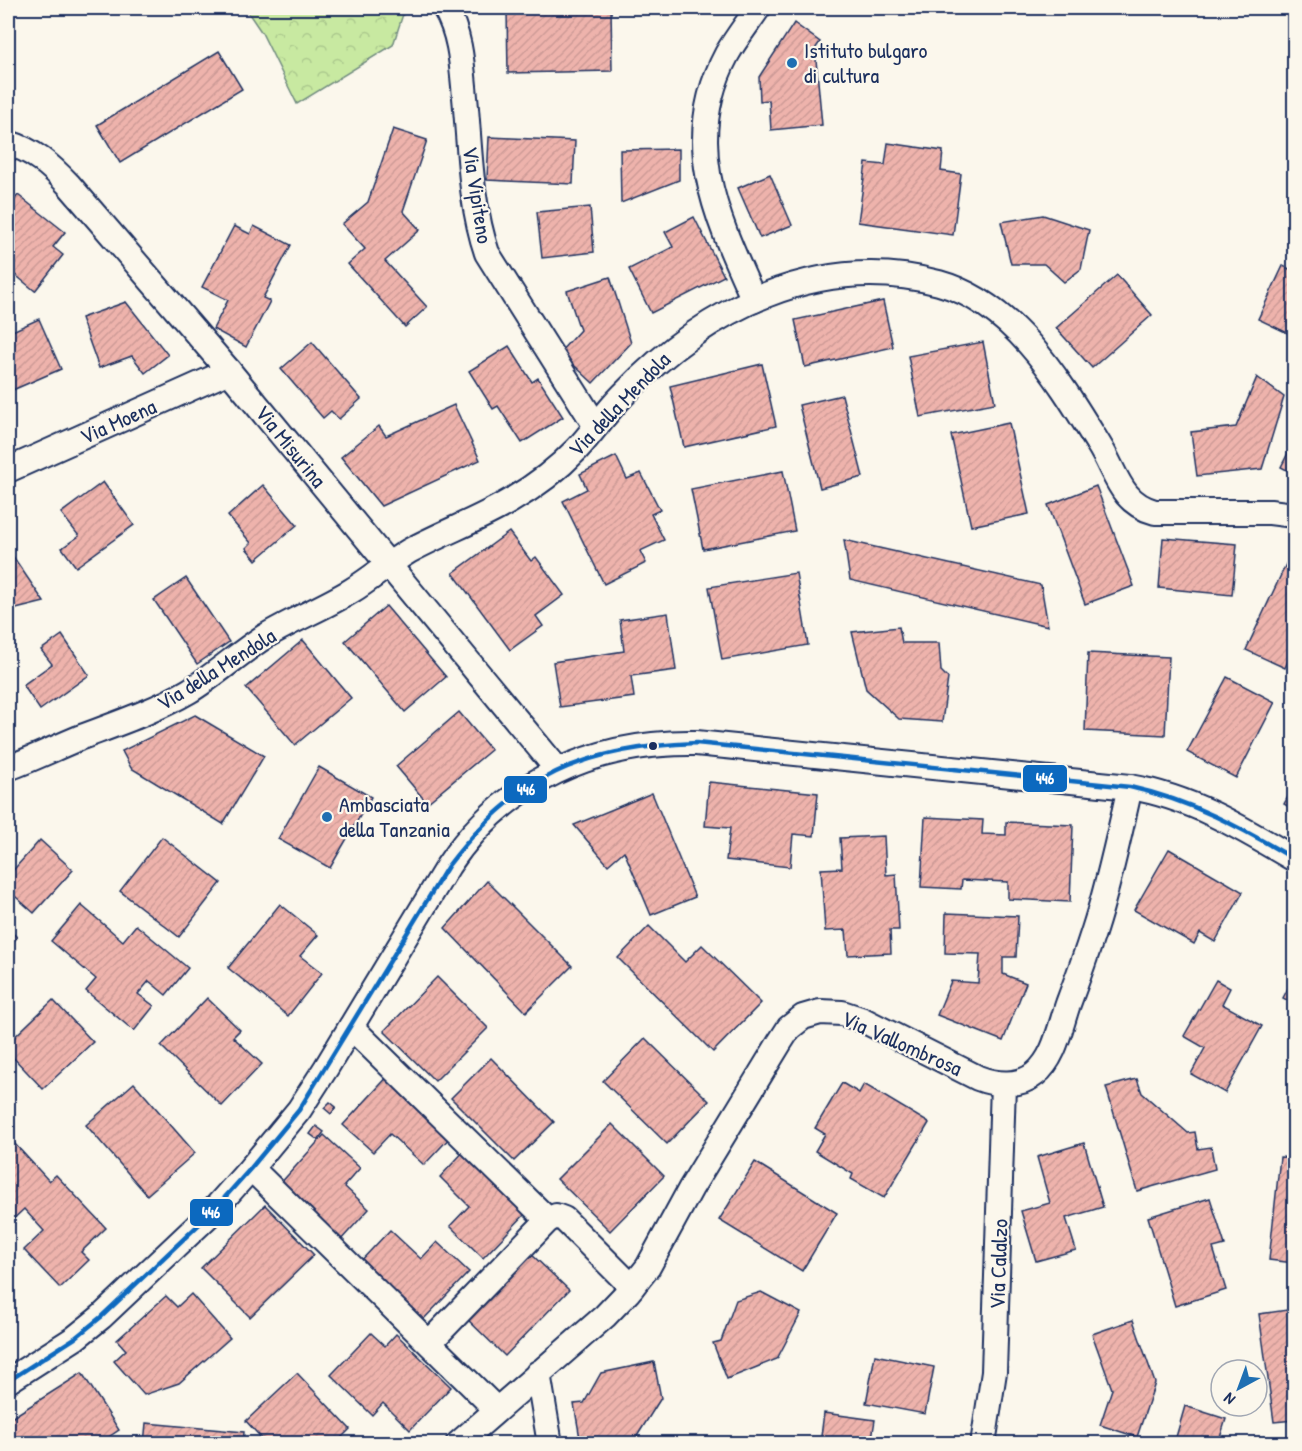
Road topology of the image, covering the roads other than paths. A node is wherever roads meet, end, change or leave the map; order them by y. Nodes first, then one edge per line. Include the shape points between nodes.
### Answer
1 (445, 8) edge
2 (758, 8) edge
3 (8, 142) edge
4 (754, 300) junction
5 (229, 371) junction
6 (596, 426) junction
7 (8, 470) edge
8 (1294, 516) edge
9 (389, 565) junction
10 (8, 768) edge
11 (557, 769) junction
12 (1130, 787) junction
13 (1294, 859) edge
14 (351, 1027) junction
15 (1003, 1084) junction
16 (251, 1168) junction
17 (548, 1220) junction
18 (633, 1287) junction
19 (430, 1342) junction
20 (538, 1373) junction
21 (8, 1381) edge
22 (496, 1409) junction
23 (458, 1443) edge
24 (550, 1443) edge
25 (983, 1443) edge

1 - 6 street, Via Vipiteno via 460,46 481,234 488,253
2 - 4 street via 727,54 715,82 705,152 716,210
3 - 5 street, Via Misurina via 46,163 69,185
4 - 6 street, Via della Mendola via 703,327 667,353
4 - 8 street, Via della Mendola via 817,279 852,274 910,277 963,292 1021,336 1059,381 1134,503 1155,512 1270,512
5 - 7 street, Via Moena
5 - 9 street, Via Misurina
6 - 9 street, Via della Mendola via 561,464 510,501
9 - 10 street, Via della Mendola via 354,590 266,636 191,690
9 - 11 street, Via Misurina
11 - 12 street via 610,753 665,743 696,743
11 - 14 street via 502,805 467,839
12 - 13 street via 1195,806
12 - 15 street via 1095,928 1052,1051 1036,1073 1024,1081
14 - 16 street via 299,1110
14 - 17 street
15 - 18 street, Via Vallombrosa via 978,1078 852,1016 828,1011 803,1017 780,1042
15 - 25 street, Via Calalzo via 994,1372
16 - 19 street
16 - 21 street via 210,1214 108,1311 75,1338
17 - 18 street via 556,1216 564,1219
17 - 19 street
18 - 20 street, Via Vallombrosa
19 - 22 street
20 - 22 street, Via Vallombrosa
20 - 24 street
22 - 23 street, Via Vallombrosa

